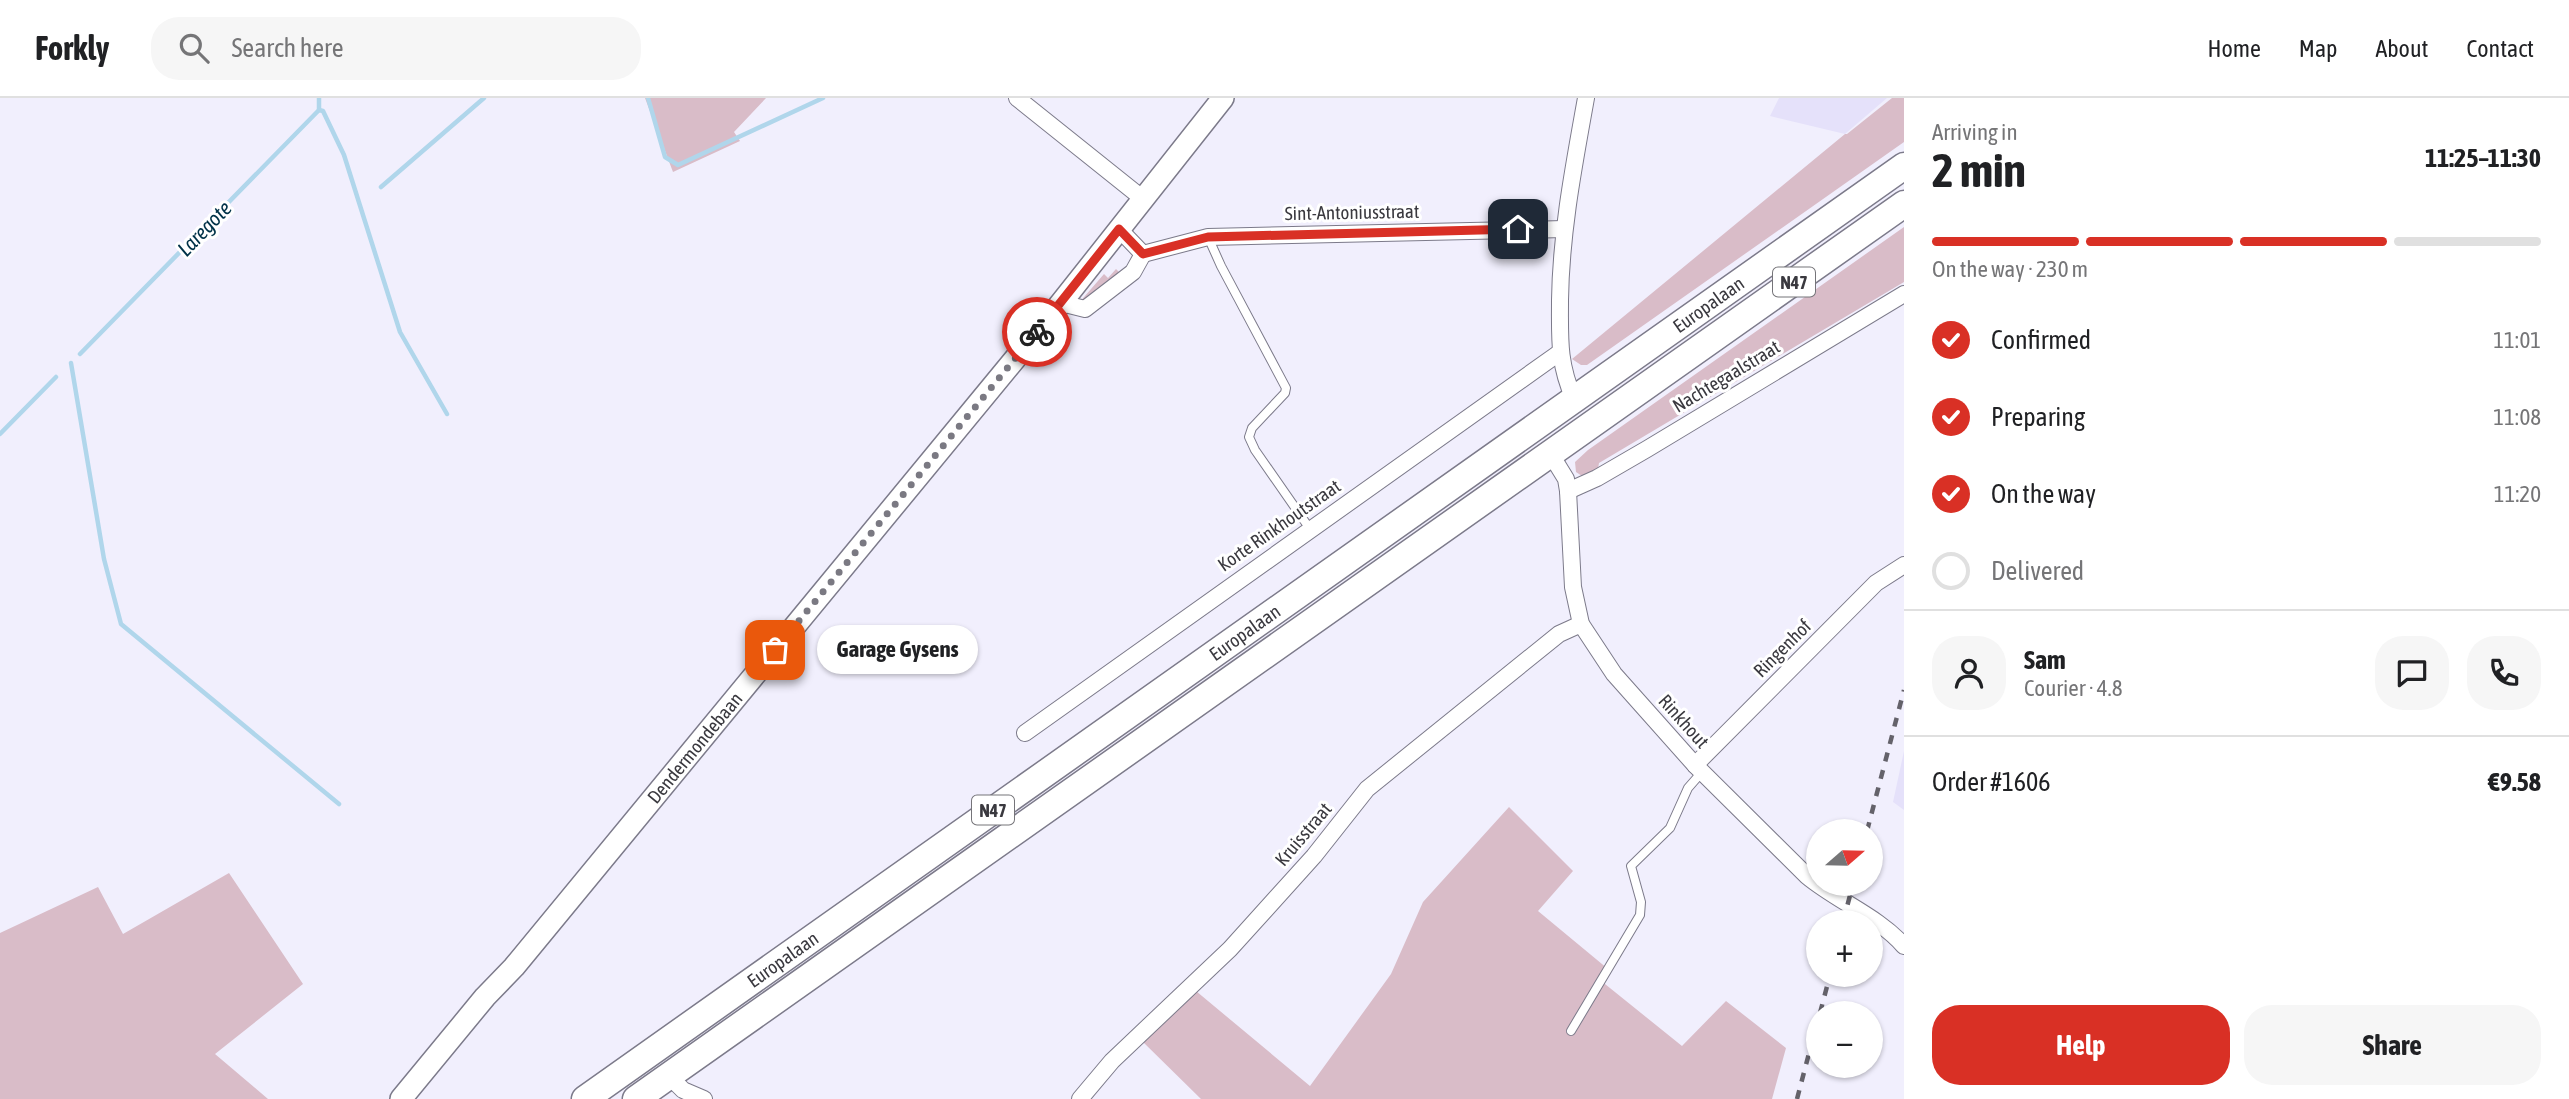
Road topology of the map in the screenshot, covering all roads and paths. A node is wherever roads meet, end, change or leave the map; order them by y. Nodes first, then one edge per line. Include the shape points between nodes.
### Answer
1 (1017, 98) edge
2 (1223, 98) edge
3 (1586, 98) edge
4 (1904, 166) edge
5 (1142, 198) junction
6 (1904, 204) edge
7 (1119, 229) junction
8 (1564, 229) junction
9 (1208, 237) junction
10 (1143, 254) junction
11 (1904, 294) edge
12 (1060, 303) junction
13 (1559, 353) junction
14 (1574, 399) junction
15 (1550, 453) junction
16 (1568, 491) junction
17 (1310, 528) junction
18 (1904, 565) edge
19 (1581, 624) junction
20 (1024, 733) dead end
21 (1699, 769) junction
22 (1904, 946) edge
23 (1571, 1031) dead end
24 (669, 1076) junction
25 (401, 1099) edge
26 (585, 1099) edge
27 (636, 1099) edge
28 (704, 1099) edge
29 (1080, 1099) edge

1 - 5 street
2 - 5 street, Dendermondebaan
3 - 8 street
4 - 14 highway, Europalaan / N47
5 - 7 street, Dendermondebaan
6 - 15 highway, Europalaan / N47
7 - 10 street
7 - 12 street, Dendermondebaan
8 - 9 street, Sint-Antoniusstraat
8 - 13 street
9 - 10 street, Sint-Antoniusstraat
9 - 17 lane via 1286,388 1249,437
10 - 12 street via 1133,272 1086,309
11 - 16 street, Nachtegaalstraat via 1637,455
12 - 25 street, Dendermondebaan
13 - 14 street
13 - 17 street, Korte Rinkhoutstraat
14 - 26 highway, Europalaan / N47
15 - 16 street, Rinkhout
15 - 24 highway, Europalaan / N47
16 - 19 street, Rinkhout via 1573,587
17 - 20 street, Korte Rinkhoutstraat
18 - 21 street, Ringenhof via 1875,583
19 - 21 street, Rinkhout via 1614,674
19 - 29 street, Kruisstraat via 1559,634 1367,789 1230,949 1112,1061
21 - 22 street, Rinkhout via 1822,889
21 - 23 lane via 1670,828 1630,866 1641,902 1640,915
24 - 27 highway, Europalaan / N47
24 - 28 street via 683,1090

